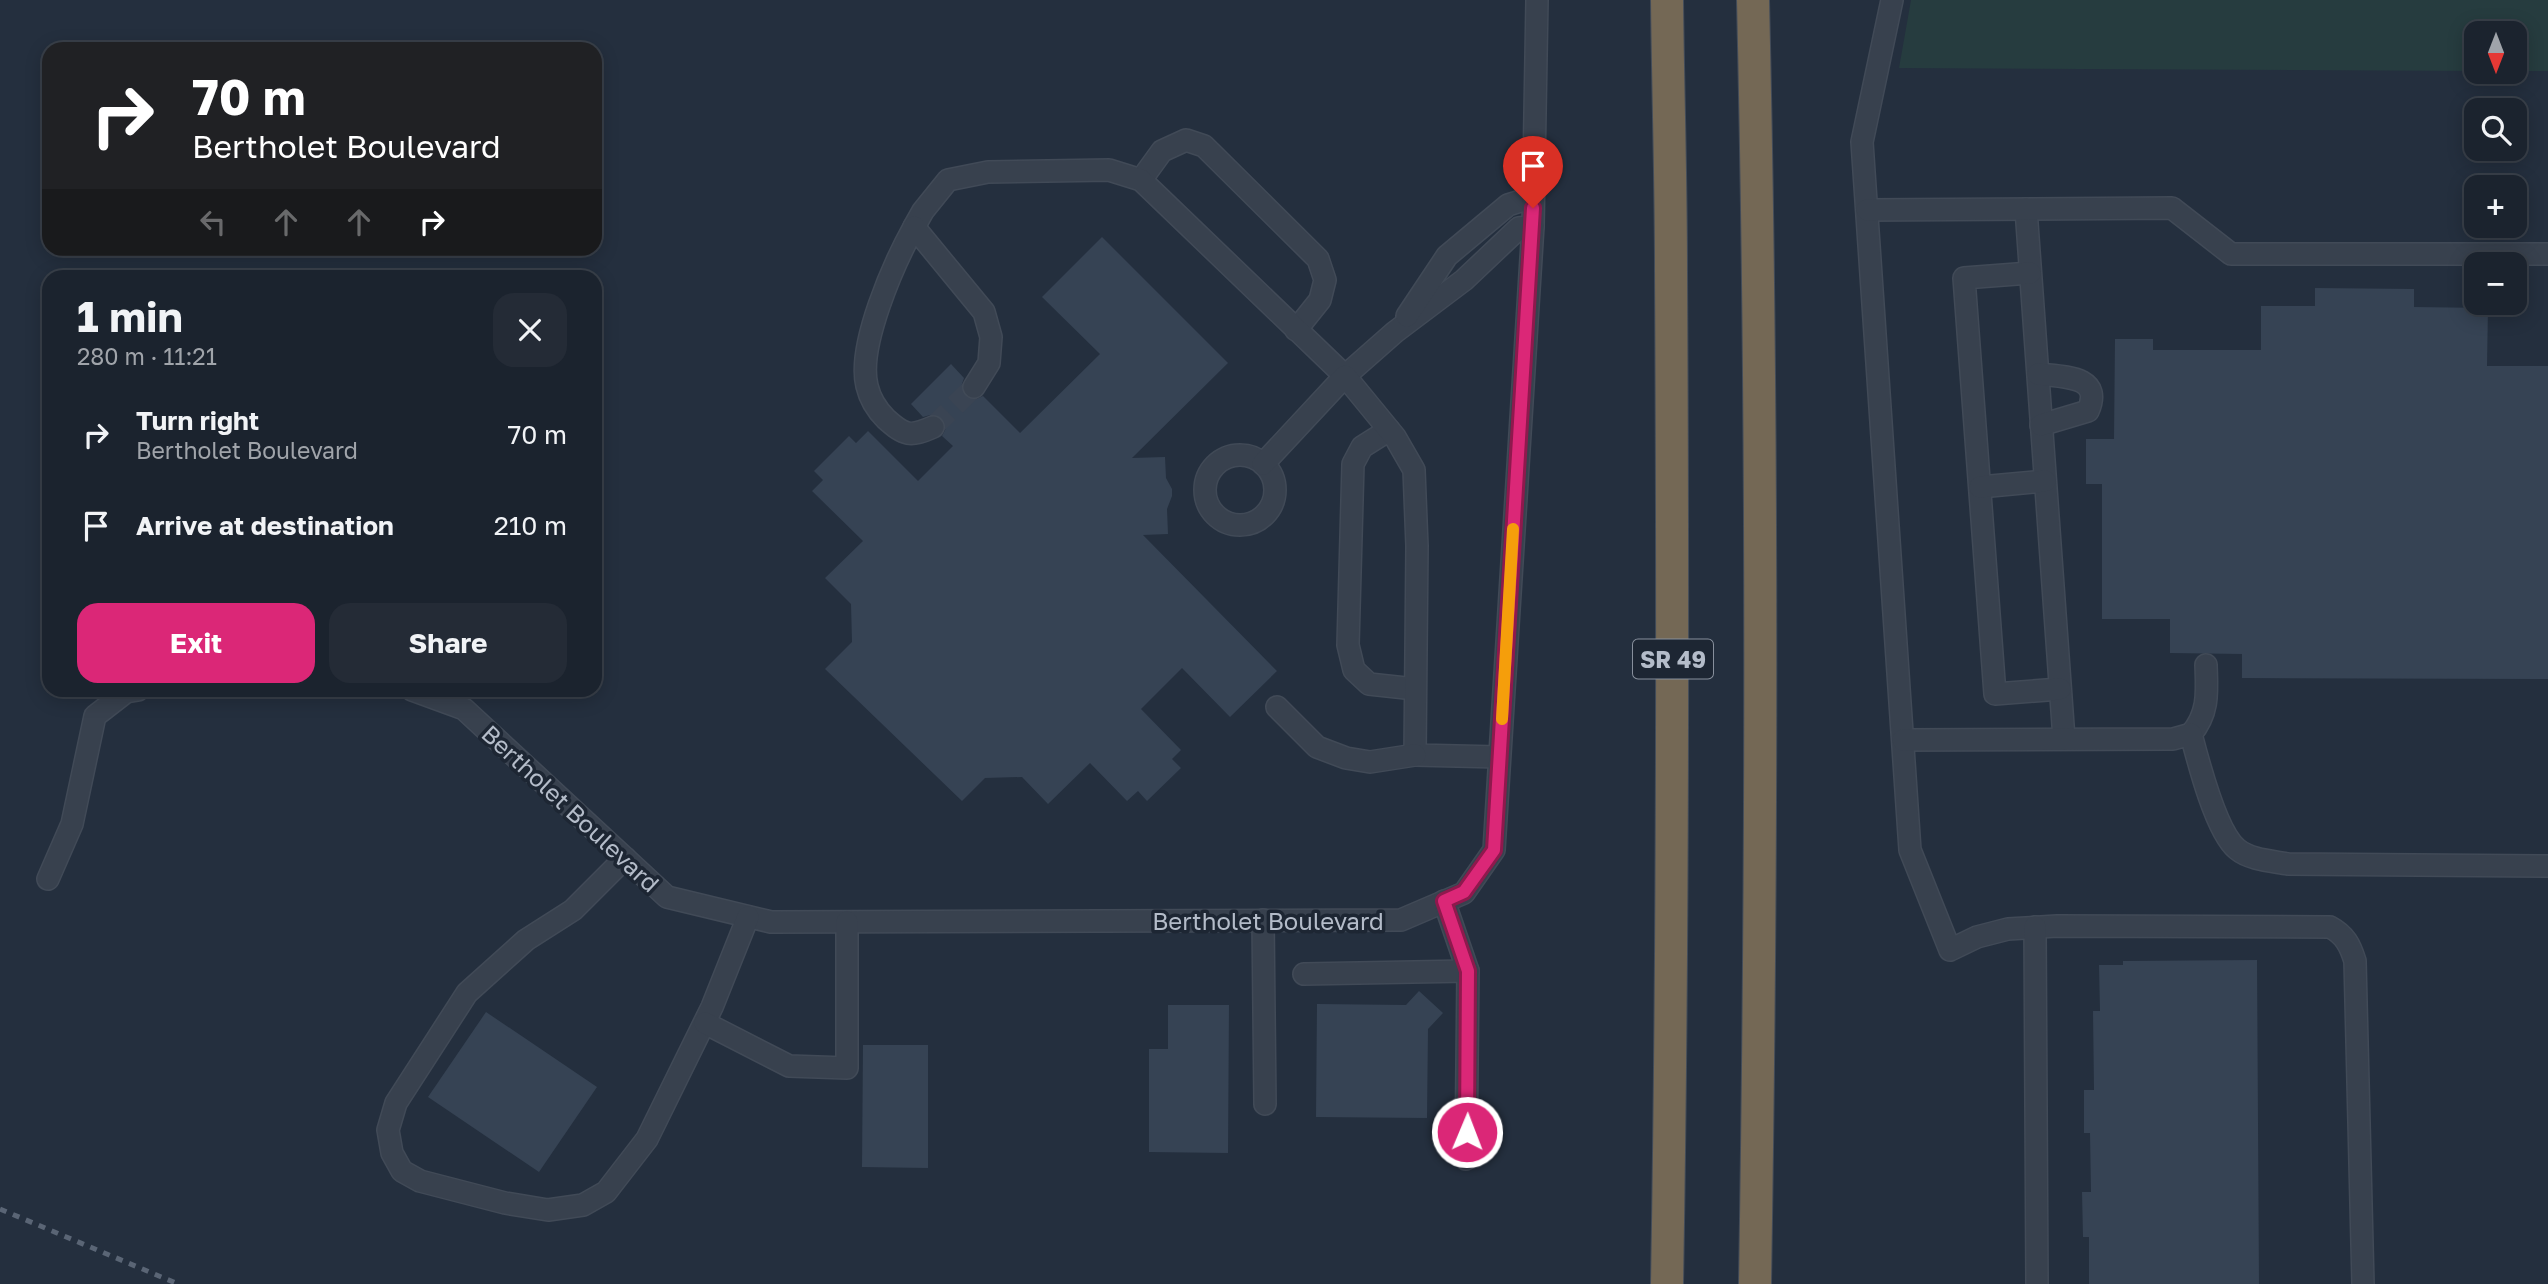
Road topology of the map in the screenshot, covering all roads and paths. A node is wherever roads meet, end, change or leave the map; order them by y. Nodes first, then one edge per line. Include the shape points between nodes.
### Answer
1 (1537, 0) edge
2 (1667, 0) edge
3 (1753, 0) edge
4 (1892, 0) edge
5 (1141, 180) junction
6 (1533, 197) junction
7 (2026, 209) junction
8 (1867, 211) junction
9 (1533, 226) junction
10 (914, 228) junction
11 (2548, 254) edge
12 (2030, 273) junction
13 (1296, 331) junction
14 (1395, 332) junction
15 (2038, 374) junction
16 (1345, 376) junction
17 (974, 387) tunnel mouth
18 (2041, 425) junction
19 (933, 427) tunnel mouth
20 (1390, 430) junction
21 (1264, 464) dead end
22 (2045, 481) junction
23 (1980, 487) junction
24 (2206, 665) dead end
25 (1415, 689) junction
26 (2060, 689) junction
27 (120, 697) edge
28 (431, 697) edge
29 (1277, 707) dead end
30 (2191, 734) junction
31 (2064, 739) junction
32 (1903, 740) junction
33 (1415, 755) junction
34 (1499, 757) junction
35 (625, 858) junction
36 (2548, 866) edge
37 (48, 879) dead end
38 (1444, 901) junction
39 (748, 917) junction
40 (1263, 920) junction
41 (847, 922) junction
42 (2035, 928) junction
43 (1468, 971) junction
44 (1304, 974) dead end
45 (705, 1023) junction
46 (1265, 1104) dead end
47 (1466, 1159) dead end
48 (1667, 1284) edge
49 (1755, 1284) edge
50 (2037, 1284) edge
51 (2363, 1284) edge

1 - 6 street, Bertholet Boulevard
2 - 48 highway, SR 49 via 1673,751
3 - 49 highway via 1761,673
4 - 8 street via 1862,142
5 - 10 street via 1109,170 988,173 948,180
5 - 13 street
5 - 13 street via 1162,151 1186,140 1204,146 1318,259 1325,281 1320,300
6 - 9 street, Bertholet Boulevard
6 - 14 street via 1508,205 1447,256
7 - 8 street
7 - 11 street via 2172,208 2231,254
7 - 12 street
8 - 32 street
9 - 14 street via 1518,228 1464,280
9 - 34 street, Bertholet Boulevard
10 - 17 street via 984,312 991,337 989,363
10 - 19 street via 896,259 878,310 866,355 867,386 878,411 900,431 915,435
12 - 15 street
12 - 23 street via 1964,278
13 - 16 street
14 - 16 street
15 - 18 street
15 - 18 street via 2078,380 2089,385 2092,393 2088,411
16 - 20 street
16 - 21 street
18 - 22 street
20 - 25 street via 1414,470
20 - 25 street via 1362,447 1353,464 1348,645 1353,670 1369,684
22 - 23 street
22 - 26 street
23 - 26 street via 1996,694
24 - 30 street via 2207,704
25 - 33 street
26 - 31 street
27 - 37 street via 95,716 72,824
28 - 35 street, Bertholet Boulevard via 464,709
29 - 33 street via 1317,747 1346,758 1370,762
30 - 31 street via 2173,739
30 - 36 street via 2225,834 2237,850 2260,859 2288,864
31 - 32 street
32 - 42 street via 1910,850 1950,950 1977,937
33 - 34 street
34 - 38 street, Bertholet Boulevard via 1494,850 1464,892
35 - 39 street, Bertholet Boulevard via 667,897
35 - 45 street via 573,910 526,940 467,993 396,1103 388,1130 392,1153 402,1171 420,1181 548,1210 583,1205 606,1192 647,1139
38 - 40 street, Bertholet Boulevard via 1401,920
38 - 43 street
39 - 41 street, Bertholet Boulevard via 771,922
39 - 45 street
40 - 41 street, Bertholet Boulevard
40 - 46 street
41 - 45 street via 847,1068 789,1066
42 - 50 street
42 - 51 street via 2330,927 2341,933 2355,961
43 - 44 street
43 - 47 street

